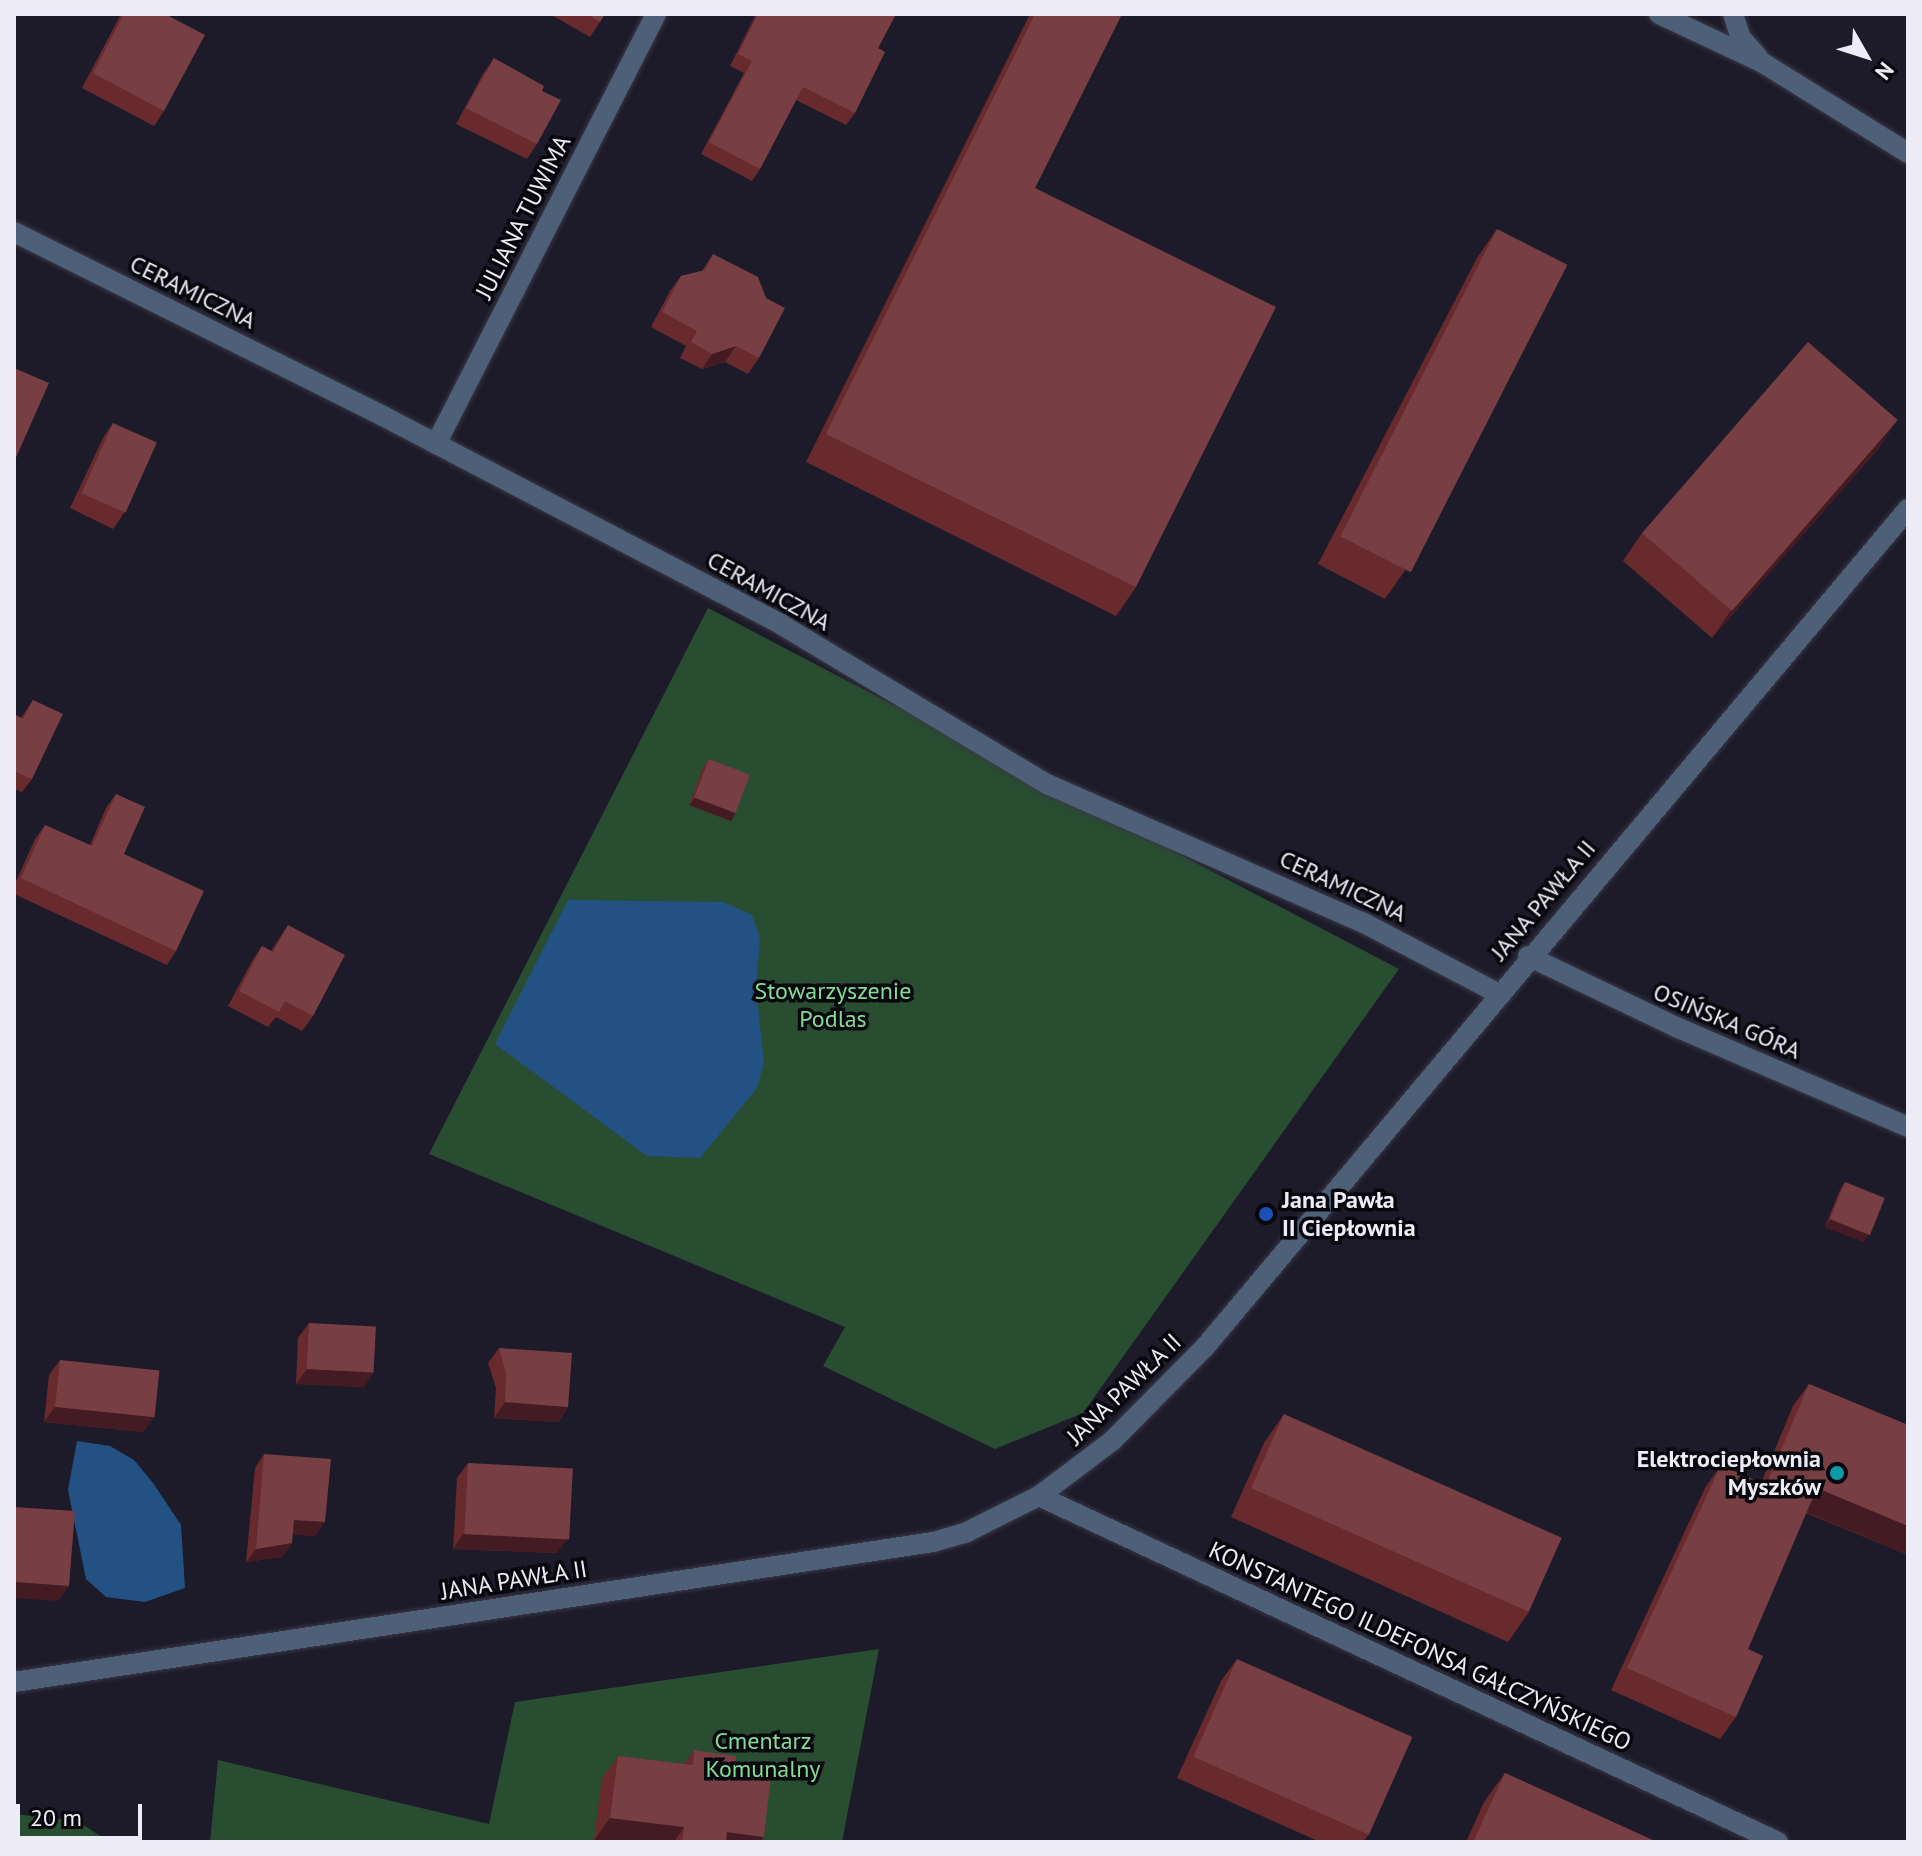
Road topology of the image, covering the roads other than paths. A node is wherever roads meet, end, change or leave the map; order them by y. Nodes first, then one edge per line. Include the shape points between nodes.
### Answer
1 (656, 14) edge
2 (1659, 14) edge
3 (1733, 14) edge
4 (1763, 63) junction
5 (1908, 153) edge
6 (14, 232) edge
7 (436, 444) junction
8 (1908, 509) edge
9 (1528, 956) junction
10 (1499, 994) junction
11 (1908, 1127) edge
12 (1039, 1496) junction
13 (14, 1682) edge
14 (1778, 1842) edge

1 - 7 street, JULIANA TUWIMA
2 - 4 street
3 - 4 street via 1741,38
4 - 5 street
6 - 7 street, CERAMICZNA
7 - 10 street, CERAMICZNA via 782,625 1047,784 1364,923
8 - 9 street, JANA PAWŁA II
9 - 10 street, JANA PAWŁA II
9 - 11 street, OSIŃSKA GÓRA via 1664,1022
10 - 12 street, JANA PAWŁA II via 1178,1378 1112,1441
12 - 13 street, JANA PAWŁA II via 967,1532 933,1542
12 - 14 street, KONSTANTEGO ILDEFONSA GAŁCZYŃSKIEGO

